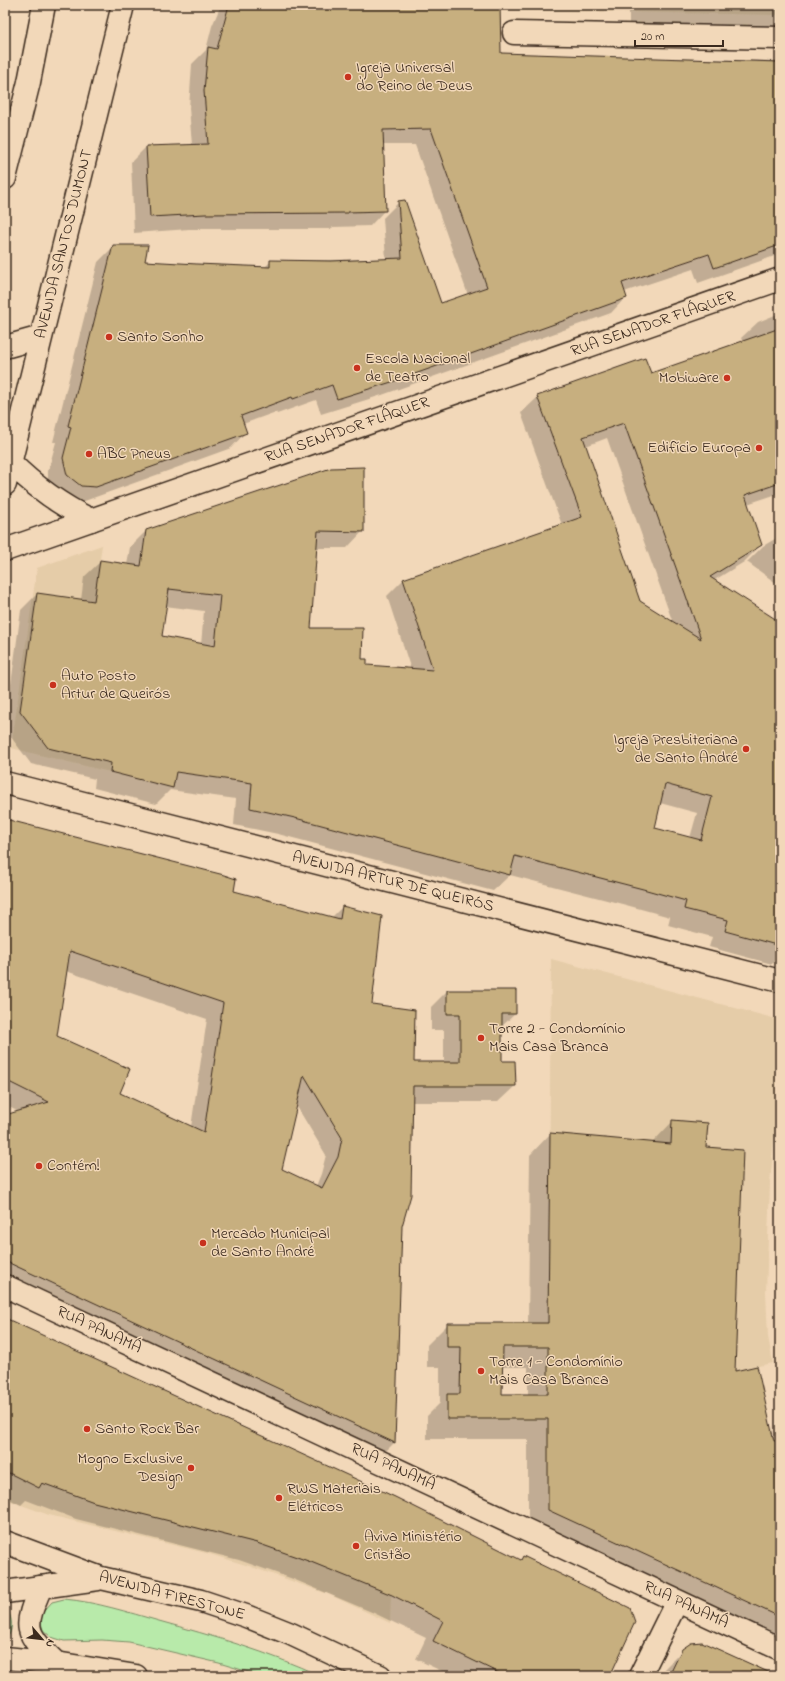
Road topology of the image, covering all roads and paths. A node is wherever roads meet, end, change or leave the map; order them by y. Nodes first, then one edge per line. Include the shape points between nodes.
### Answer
1 (44, 5) edge
2 (123, 5) edge
3 (514, 33) dead end
4 (780, 38) edge
5 (5, 178) edge
6 (780, 279) edge
7 (41, 337) junction
8 (5, 347) edge
9 (10, 462) junction
10 (5, 484) edge
11 (91, 520) junction
12 (5, 550) edge
13 (5, 783) edge
14 (780, 981) edge
15 (5, 1286) edge
16 (5, 1542) edge
17 (101, 1578) junction
18 (41, 1587) junction
19 (5, 1592) edge
20 (677, 1601) junction
21 (780, 1649) edge
22 (5, 1658) edge
23 (56, 1663) junction
24 (136, 1676) edge
25 (380, 1676) edge
26 (640, 1676) edge

1 - 5 main road via 29,82
2 - 7 main road, AVENIDA SANTOS DUMONT
3 - 4 main road
6 - 11 main road, RUA SENADOR FLÁQUER
7 - 8 main road
7 - 9 main road, AVENIDA SANTOS DUMONT
9 - 10 main road, AVENIDA SANTOS DUMONT
9 - 11 main road via 28,481 52,500
11 - 12 main road, RUA SENADOR FLÁQUER
13 - 14 main road, AVENIDA ARTUR DE QUEIRÓS
15 - 20 main road, RUA PANAMÁ
16 - 17 main road, AVENIDA FIRESTONE
17 - 18 main road
17 - 25 main road, AVENIDA FIRESTONE via 194,1599 246,1616
18 - 19 main road
18 - 23 main road via 28,1622 30,1635
20 - 21 main road, RUA PANAMÁ
20 - 26 main road
22 - 23 main road
23 - 24 main road

